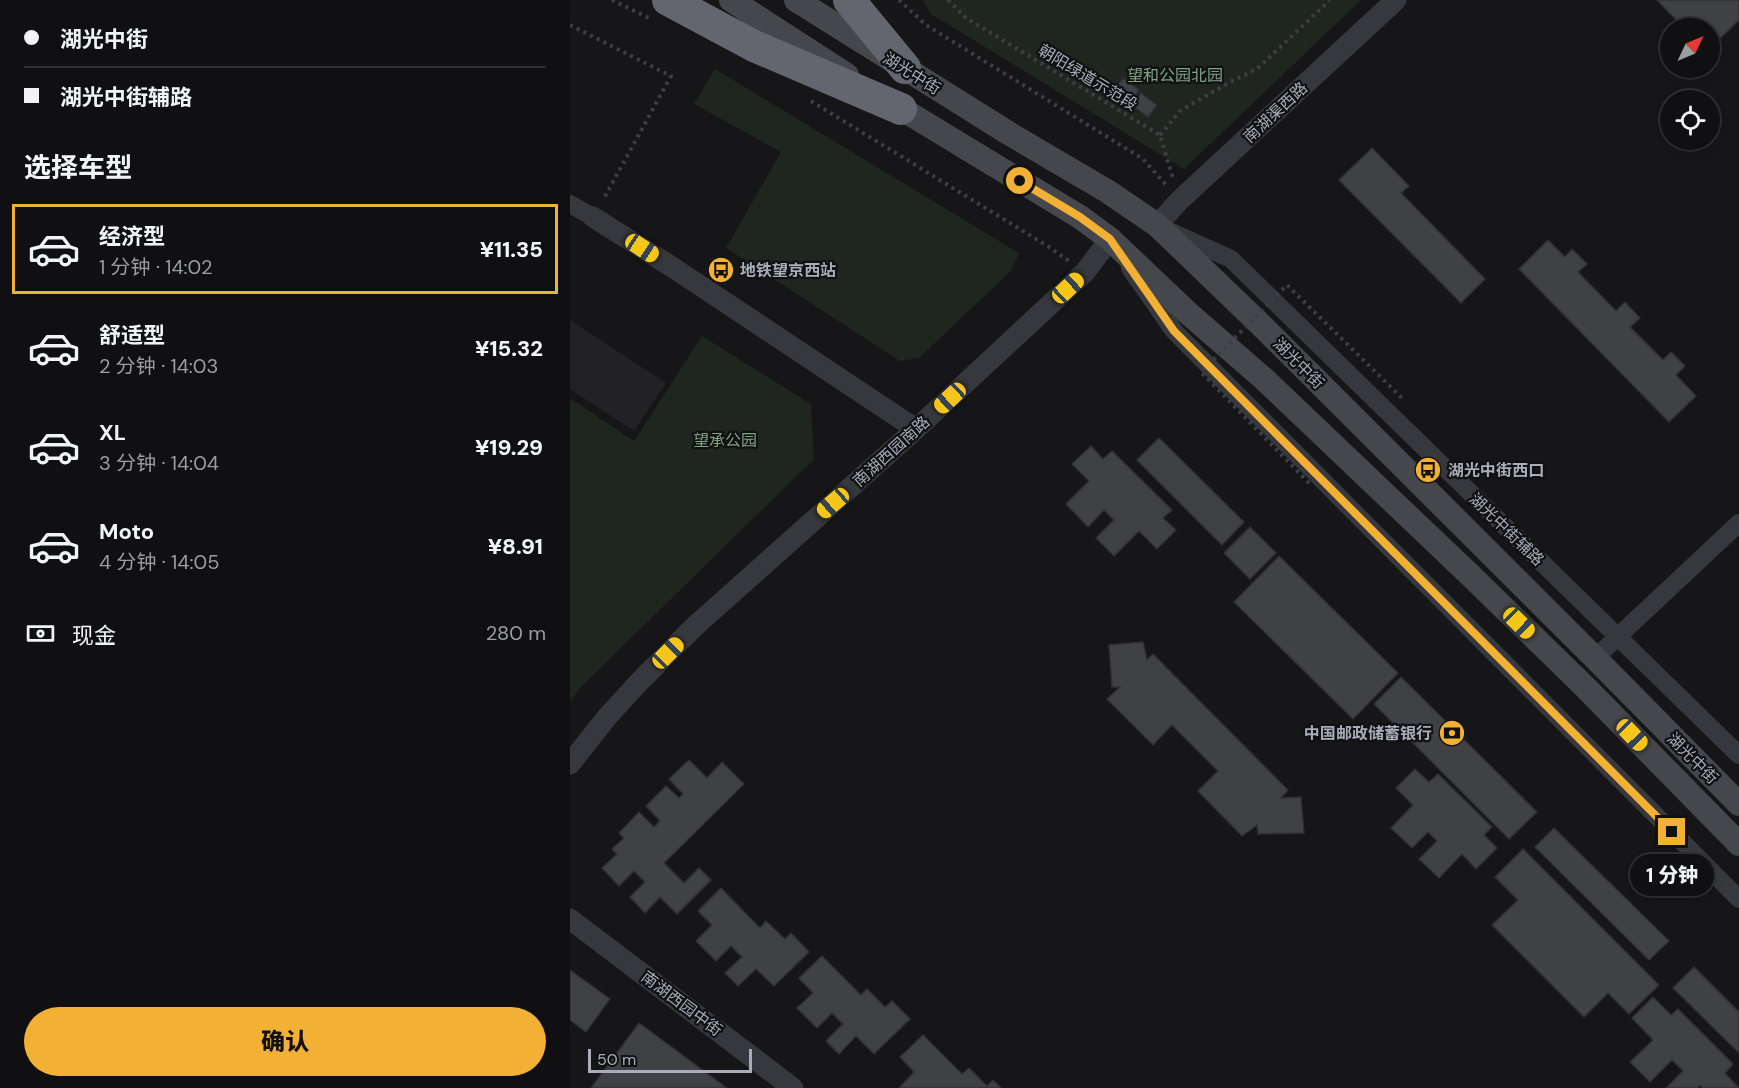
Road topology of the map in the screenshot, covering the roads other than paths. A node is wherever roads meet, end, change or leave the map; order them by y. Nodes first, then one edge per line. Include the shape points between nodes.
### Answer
1 (731, 0) edge
2 (796, 0) edge
3 (849, 0) edge
4 (1396, 0) edge
5 (662, 10) edge
6 (904, 68) junction
7 (901, 109) junction
8 (570, 204) edge
9 (593, 217) joint
10 (1157, 225) junction
11 (1110, 239) junction
12 (916, 429) junction
13 (1739, 523) edge
14 (1618, 637) junction
15 (1595, 658) junction
16 (1739, 755) edge
17 (570, 764) edge
18 (1739, 804) edge
19 (1739, 844) edge
20 (1739, 899) edge
21 (570, 919) edge
22 (793, 1088) edge

1 - 7 main road, 湖光中街
2 - 6 main road, 湖光中街
3 - 6 highway
4 - 10 street, 南湖渠西路
5 - 7 highway
6 - 10 main road, 湖光中街
7 - 11 main road, 湖光中街
8 - 9 street
9 - 12 street
10 - 14 street, 湖光中街辅路 via 1231,259
10 - 15 main road, 湖光中街
11 - 12 street, 南湖西园南路 via 1085,272
11 - 19 main road, 湖光中街 via 1461,566
11 - 20 street via 1174,331
12 - 17 street, 南湖西园南路 via 694,627 607,717
13 - 14 street
14 - 15 street
14 - 16 street, 湖光中街辅路
15 - 18 main road, 湖光中街
21 - 22 street, 南湖西园中街

